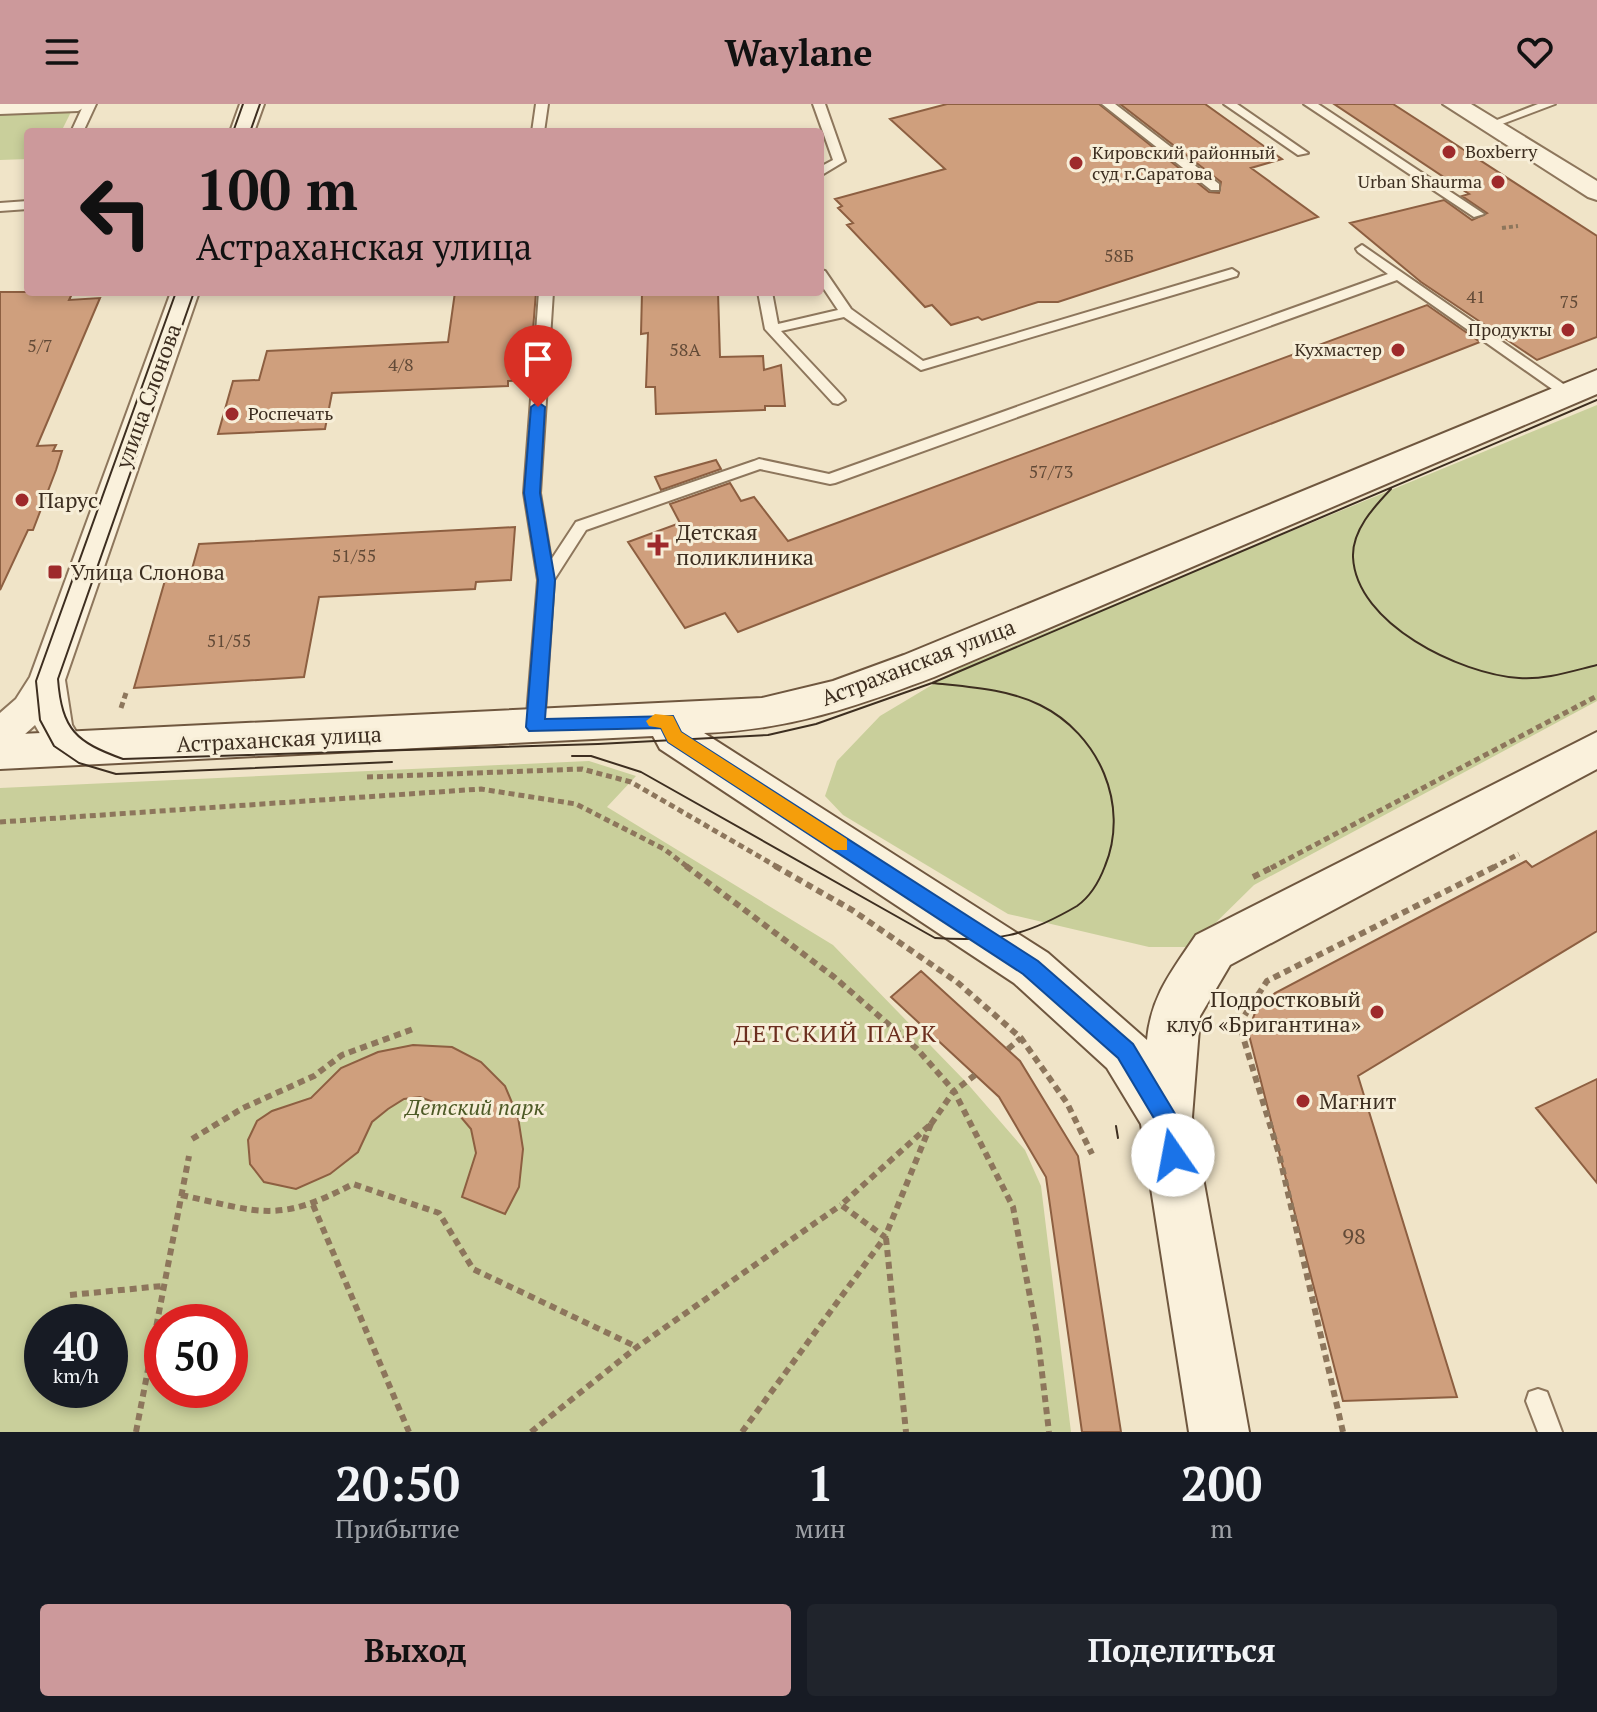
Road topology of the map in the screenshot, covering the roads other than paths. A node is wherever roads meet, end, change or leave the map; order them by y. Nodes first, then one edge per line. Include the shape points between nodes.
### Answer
1 (78, 104) edge
2 (90, 104) edge
3 (252, 104) edge
4 (542, 104) edge
5 (819, 104) edge
6 (1108, 104) edge
7 (1230, 104) edge
8 (1310, 104) edge
9 (1455, 104) edge
10 (1549, 104) edge
11 (0, 107) edge
12 (1490, 125) junction
13 (79, 128) edge
14 (243, 128) edge
15 (539, 128) edge
16 (1302, 153) dead end
17 (824, 170) edge
18 (1215, 187) dead end
19 (1597, 192) edge
20 (24, 205) edge
21 (0, 207) edge
22 (1478, 214) dead end
23 (1362, 249) dead end
24 (1232, 273) dead end
25 (1398, 275) junction
26 (824, 280) edge
27 (184, 296) edge
28 (546, 296) edge
29 (766, 296) edge
30 (846, 312) junction
31 (772, 329) junction
32 (1582, 387) edge
33 (838, 400) dead end
34 (546, 580) junction
35 (47, 680) junction
36 (667, 721) junction
37 (535, 727) junction
38 (0, 735) edge
39 (67, 748) junction
40 (1597, 749) edge
41 (0, 752) edge
42 (1166, 1117) junction
43 (1538, 1401) dead end
44 (1219, 1432) edge
45 (1550, 1432) edge

1 - 11 street
2 - 13 lane
3 - 14 street
4 - 15 lane
5 - 17 lane via 839,161
6 - 18 lane
7 - 16 lane
8 - 22 lane
9 - 12 street
10 - 12 lane
12 - 19 street
20 - 21 lane
23 - 25 lane
24 - 30 lane via 921,366
25 - 32 lane
25 - 34 lane via 830,479 759,464 581,526
26 - 30 lane
27 - 35 street, улица Слонова
28 - 34 lane via 532,493
29 - 31 lane
30 - 31 lane
31 - 33 lane
32 - 36 main road, Астраханская улица via 838,696 762,714
34 - 37 lane
35 - 38 street, улица Слонова via 29,709
35 - 39 street, улица Слонова via 54,727
36 - 37 main road, Астраханская улица
36 - 42 main road via 675,737 1031,968 1125,1051
37 - 39 main road, Астраханская улица
39 - 41 main road, Астраханская улица
40 - 42 main road via 1213,950 1175,1011
42 - 44 main road
43 - 45 lane

